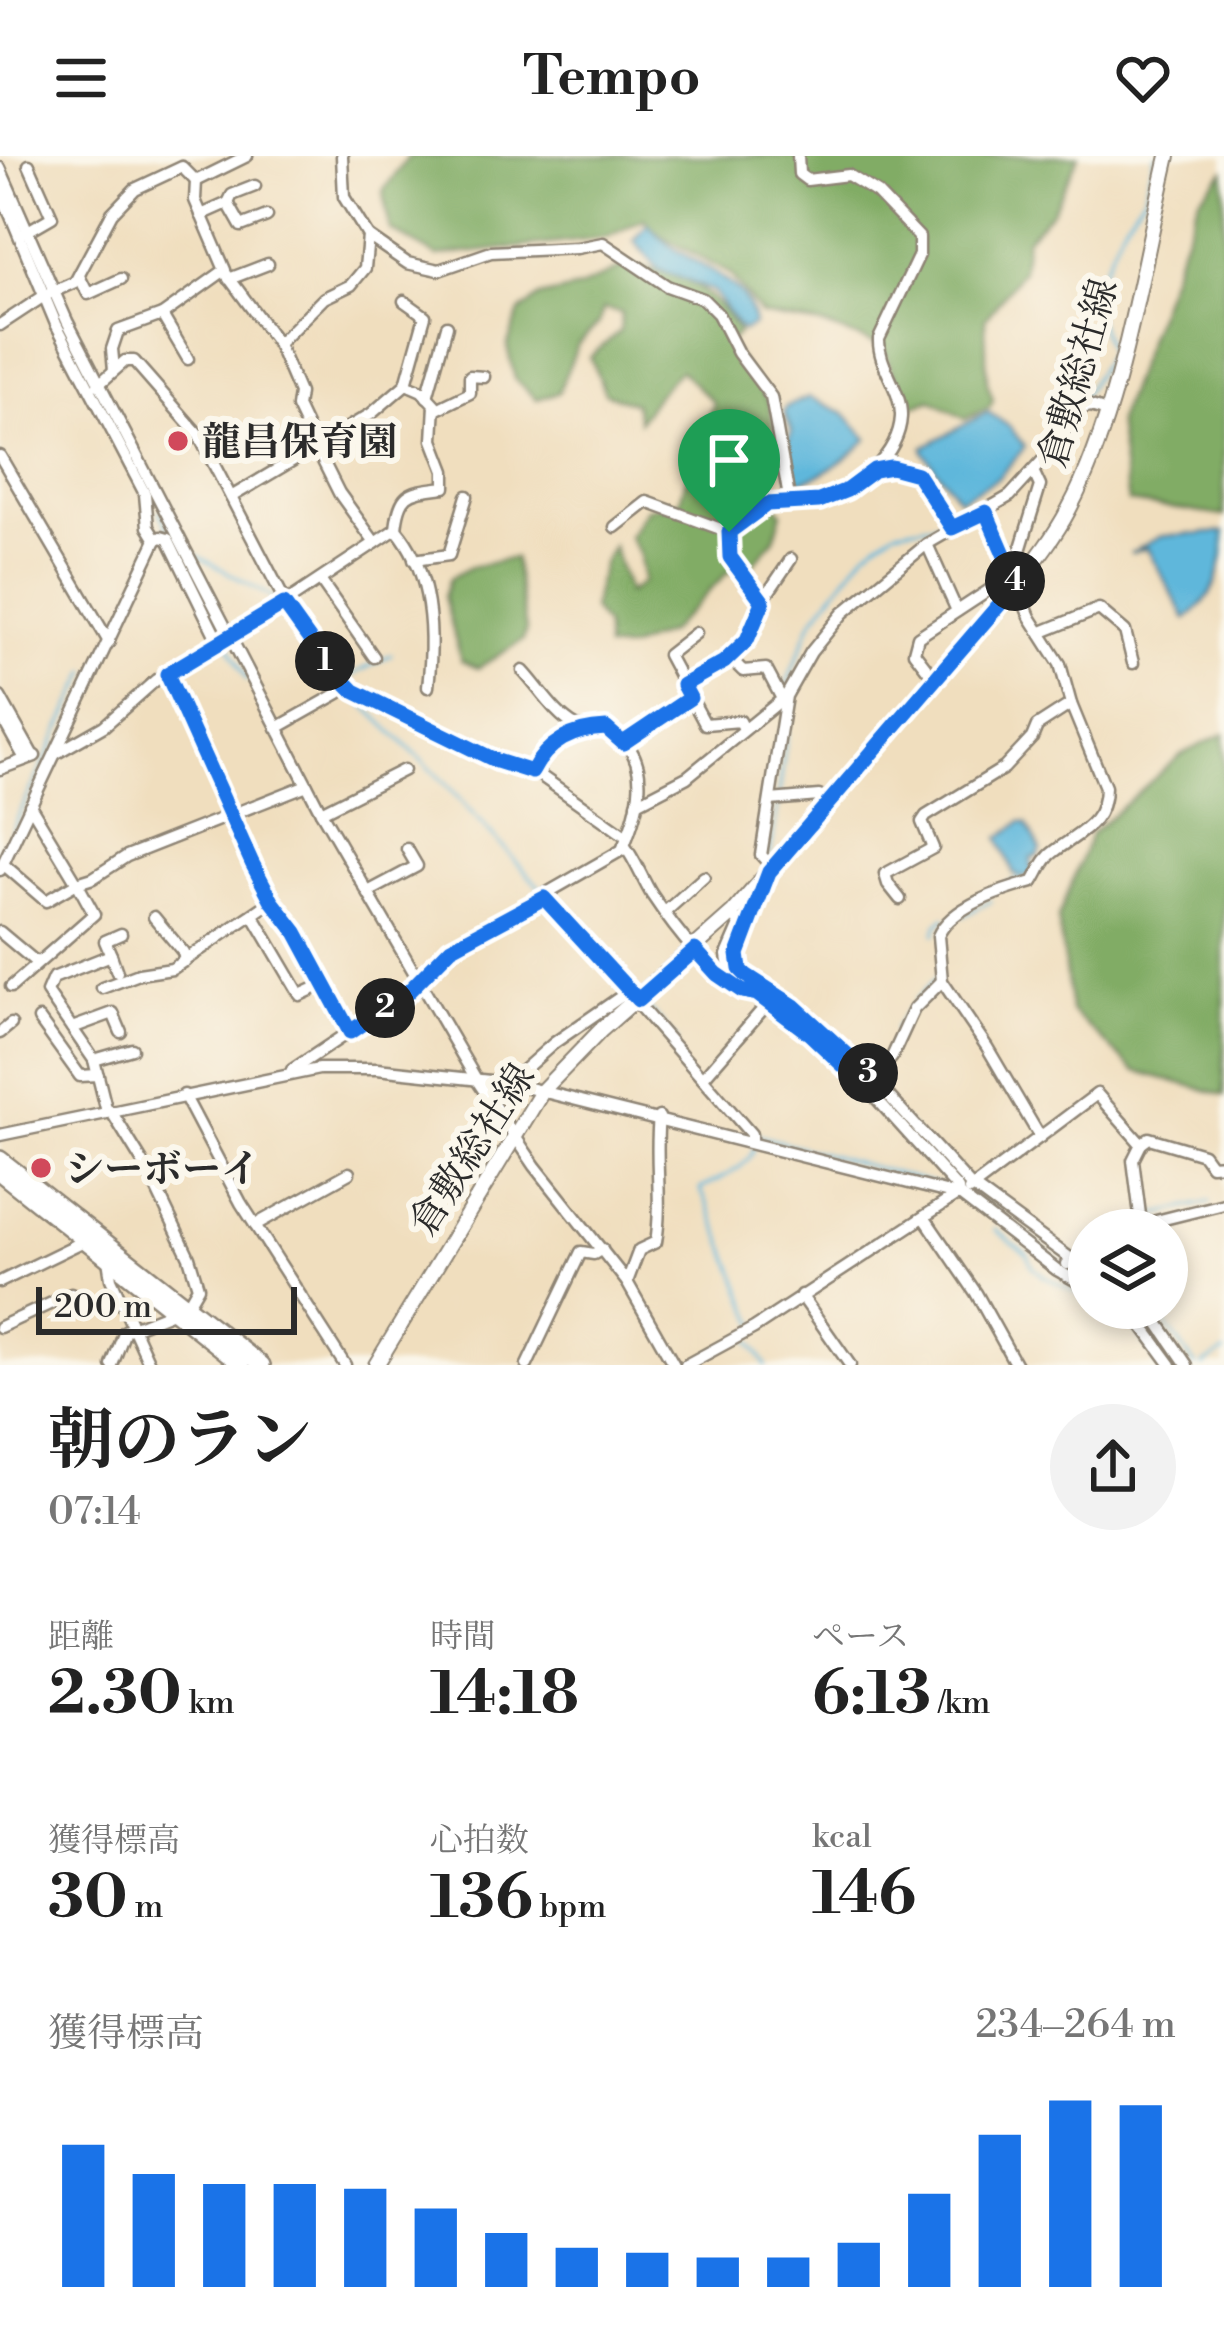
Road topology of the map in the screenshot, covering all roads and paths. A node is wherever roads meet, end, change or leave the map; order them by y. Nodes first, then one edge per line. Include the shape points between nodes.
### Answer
1 (247, 156) edge
2 (798, 156) edge
3 (1168, 156) edge
4 (346, 157) edge
5 (29, 165) dead end
6 (0, 168) edge
7 (196, 181) junction
8 (255, 186) dead end
9 (0, 190) edge
10 (228, 202) junction
11 (201, 215) junction
12 (267, 216) dead end
13 (26, 232) junction
14 (368, 236) junction
15 (268, 265) dead end
16 (226, 275) junction
17 (79, 277) junction
18 (121, 279) dead end
19 (49, 293) junction
20 (404, 301) dead end
21 (162, 315) junction
22 (0, 326) edge
23 (447, 326) dead end
24 (278, 344) junction
25 (188, 359) dead end
26 (114, 370) junction
27 (484, 376) dead end
28 (406, 384) junction
29 (96, 386) junction
30 (427, 397) junction
31 (435, 410) junction
32 (1107, 411) junction
33 (316, 447) junction
34 (0, 457) edge
35 (874, 470) junction
36 (1033, 471) junction
37 (466, 496) dead end
38 (231, 497) junction
39 (790, 503) junction
40 (986, 512) junction
41 (615, 526) dead end
42 (952, 528) junction
43 (397, 529) junction
44 (729, 532) junction
45 (168, 539) junction
46 (375, 543) junction
47 (927, 544) junction
48 (791, 559) dead end
49 (414, 560) junction
50 (1014, 577) junction
51 (320, 580) junction
52 (763, 602) junction
53 (281, 605) junction
54 (957, 610) junction
55 (1042, 632) junction
56 (696, 633) dead end
57 (107, 638) junction
58 (225, 640) junction
59 (374, 657) dead end
60 (729, 657) junction
61 (1133, 663) dead end
62 (524, 671) dead end
63 (167, 674) junction
64 (934, 678) junction
65 (342, 684) junction
66 (683, 685) junction
67 (428, 687) dead end
68 (0, 697) edge
69 (690, 698) junction
70 (784, 698) junction
71 (1071, 704) junction
72 (1, 717) edge
73 (277, 728) junction
74 (581, 728) junction
75 (744, 729) junction
76 (623, 743) junction
77 (38, 758) junction
78 (0, 769) edge
79 (404, 770) dead end
80 (532, 772) junction
81 (307, 785) junction
82 (770, 800) junction
83 (637, 803) junction
84 (828, 803) junction
85 (30, 805) junction
86 (321, 812) junction
87 (229, 816) junction
88 (626, 841) junction
89 (407, 849) dead end
90 (1, 867) edge
91 (771, 870) junction
92 (704, 877) dead end
93 (76, 883) junction
94 (368, 892) junction
95 (544, 898) junction
96 (900, 898) dead end
97 (272, 901) junction
98 (665, 912) junction
99 (733, 913) junction
100 (253, 914) junction
101 (154, 917) dead end
102 (0, 932) edge
103 (122, 934) dead end
104 (695, 950) junction
105 (110, 955) junction
106 (185, 962) junction
107 (37, 963) junction
108 (117, 972) dead end
109 (419, 980) junction
110 (942, 981) junction
111 (324, 984) junction
112 (11, 987) dead end
113 (102, 988) dead end
114 (757, 994) junction
115 (633, 995) junction
116 (770, 1002) junction
117 (39, 1019) dead end
118 (11, 1024) dead end
119 (72, 1028) junction
120 (122, 1032) dead end
121 (350, 1032) junction
122 (0, 1033) edge
123 (132, 1048) dead end
124 (94, 1060) junction
125 (290, 1072) junction
126 (98, 1075) junction
127 (705, 1076) junction
128 (473, 1079) junction
129 (509, 1083) junction
130 (870, 1083) junction
131 (543, 1090) junction
132 (184, 1095) junction
133 (109, 1112) junction
134 (659, 1118) junction
135 (514, 1133) junction
136 (0, 1135) edge
137 (1040, 1137) junction
138 (751, 1141) junction
139 (1141, 1144) junction
140 (0, 1159) edge
141 (1224, 1164) edge
142 (0, 1172) edge
143 (349, 1173) dead end
144 (968, 1190) junction
145 (1224, 1204) edge
146 (1139, 1209) edge
147 (1188, 1211) edge
148 (923, 1216) junction
149 (255, 1225) junction
150 (84, 1241) junction
151 (600, 1251) junction
152 (108, 1260) junction
153 (1068, 1263) edge
154 (0, 1282) edge
155 (627, 1282) junction
156 (71, 1294) dead end
157 (801, 1295) junction
158 (180, 1308) junction
159 (0, 1327) edge
160 (132, 1328) junction
161 (1145, 1329) edge
162 (1162, 1329) edge
163 (112, 1365) edge
164 (150, 1365) edge
165 (242, 1365) edge
166 (262, 1365) edge
167 (345, 1365) edge
168 (376, 1365) edge
169 (527, 1365) edge
170 (674, 1365) edge
171 (686, 1365) edge
172 (850, 1365) edge
173 (1016, 1365) edge
174 (1171, 1365) edge
175 (1187, 1365) edge

1 - 7 street
2 - 35 street via 807,181 848,175 919,237 919,255 879,339 901,422
3 - 32 main road, 倉敷総社線
4 - 14 street via 344,197
5 - 13 street via 52,217
6 - 13 street
7 - 11 street
7 - 17 street via 182,167 135,189 112,213
8 - 10 street
9 - 13 street
10 - 11 street
10 - 12 street via 241,226
11 - 16 street
13 - 19 street
14 - 24 street via 360,278 324,298
14 - 39 street via 407,263 439,270 491,252 603,243 667,286 704,299 771,397
15 - 16 street
16 - 21 street
16 - 24 street
17 - 18 street via 88,294
17 - 19 street
19 - 22 street
19 - 29 street
20 - 28 street via 425,316
21 - 25 street
21 - 26 street via 118,332
23 - 30 street
24 - 33 street
26 - 29 street
26 - 38 street via 134,362 192,425
27 - 31 street via 470,376 470,393
28 - 30 street
28 - 33 street
29 - 45 street
29 - 45 street
30 - 31 street
31 - 43 street via 433,440 446,487 410,494 399,506
32 - 36 street via 1081,408
32 - 50 main road, 倉敷総社線 via 1071,506
33 - 38 street
33 - 46 street
34 - 57 street
35 - 39 street via 833,496
35 - 42 street via 917,474
36 - 40 street
36 - 50 street via 1040,486
37 - 49 street via 449,555
38 - 53 street
39 - 44 street via 767,504
40 - 42 street
40 - 50 street
41 - 44 street via 647,502
42 - 47 street
43 - 46 street
43 - 49 street
44 - 52 street via 730,557
45 - 57 street
45 - 58 street
46 - 51 street
47 - 54 street
47 - 70 street via 827,630
48 - 52 street
49 - 67 street via 430,620
50 - 54 street
50 - 55 street
50 - 64 main road, 倉敷総社線
51 - 53 street
51 - 59 street
52 - 60 street via 753,633
53 - 58 street
53 - 65 street
54 - 64 street via 915,645
55 - 61 street via 1099,609 1125,631
55 - 71 street
56 - 66 street via 668,656
57 - 77 street
58 - 63 street
58 - 73 street
60 - 66 street
60 - 70 street via 743,671 766,669
62 - 74 street
63 - 77 street via 104,726
63 - 87 street
64 - 84 main road, 倉敷総社線
65 - 73 street
65 - 80 street
66 - 69 street
68 - 77 street
69 - 75 street via 705,724 740,721
69 - 76 street
70 - 75 street
70 - 82 street
71 - 96 street via 1037,726 1004,768 926,816 933,848 885,874
71 - 110 street via 1105,787 1095,822 1051,853 1033,882 945,923 937,947
72 - 77 street
73 - 81 street
74 - 76 street via 606,728
74 - 80 street via 557,741
75 - 83 street via 687,777
76 - 83 street via 642,774
77 - 78 street
77 - 85 street
79 - 86 street
80 - 88 street
81 - 86 street
81 - 87 street
82 - 84 street via 819,796
82 - 91 street via 761,855
83 - 88 street
84 - 91 main road, 倉敷総社線
85 - 90 street
85 - 93 street
86 - 94 street
87 - 93 street
87 - 97 street
88 - 95 street
88 - 98 street
89 - 94 street via 417,866
90 - 93 street via 46,901
91 - 99 main road, 倉敷総社線
91 - 130 street via 738,954 740,969 794,1006
92 - 98 street
93 - 107 street via 94,914
94 - 109 street
95 - 109 street via 451,948
95 - 115 street
97 - 100 street
97 - 111 street
98 - 104 street
99 - 104 main road, 倉敷総社線
99 - 114 street via 740,925 726,965
100 - 106 street
100 - 111 street via 300,995
101 - 106 street
102 - 107 street
103 - 105 street via 105,941
104 - 114 street via 717,974
104 - 115 main road, 倉敷総社線
105 - 108 street
105 - 119 street via 53,979 47,992
106 - 113 street
107 - 112 street
109 - 121 street
109 - 128 street
110 - 130 street via 914,1009
110 - 137 street
111 - 121 street
114 - 116 street
115 - 127 street
115 - 129 street via 554,1043
115 - 131 main road, 倉敷総社線
116 - 127 street
116 - 130 street
117 - 126 street via 80,1076
118 - 122 street
119 - 120 street via 113,1013
119 - 124 street
121 - 125 street
123 - 124 street
124 - 126 street
125 - 128 street via 352,1067
125 - 132 street
126 - 133 street
127 - 138 street
128 - 129 street
128 - 135 street
129 - 131 street
130 - 144 street via 958,1189
131 - 134 street
131 - 135 main road, 倉敷総社線
132 - 133 street
132 - 149 street
133 - 136 street
133 - 158 street via 189,1257 198,1287
134 - 138 street
134 - 155 street via 656,1242 639,1250
135 - 151 street
135 - 168 main road, 倉敷総社線
137 - 139 street via 1096,1094
137 - 144 street
138 - 144 street
139 - 141 street via 1149,1138
139 - 146 street via 1133,1160
140 - 158 highway
142 - 150 highway
143 - 149 street
144 - 148 street
144 - 153 street
145 - 147 street
148 - 157 street
148 - 173 street
149 - 167 street
150 - 152 highway
150 - 154 street
151 - 155 street
151 - 169 street via 581,1252
152 - 158 highway
152 - 160 street
155 - 170 street
156 - 159 street
157 - 171 street
157 - 172 street
158 - 160 street
158 - 165 highway
158 - 166 highway
160 - 163 street
160 - 164 street
161 - 174 street
162 - 175 street

